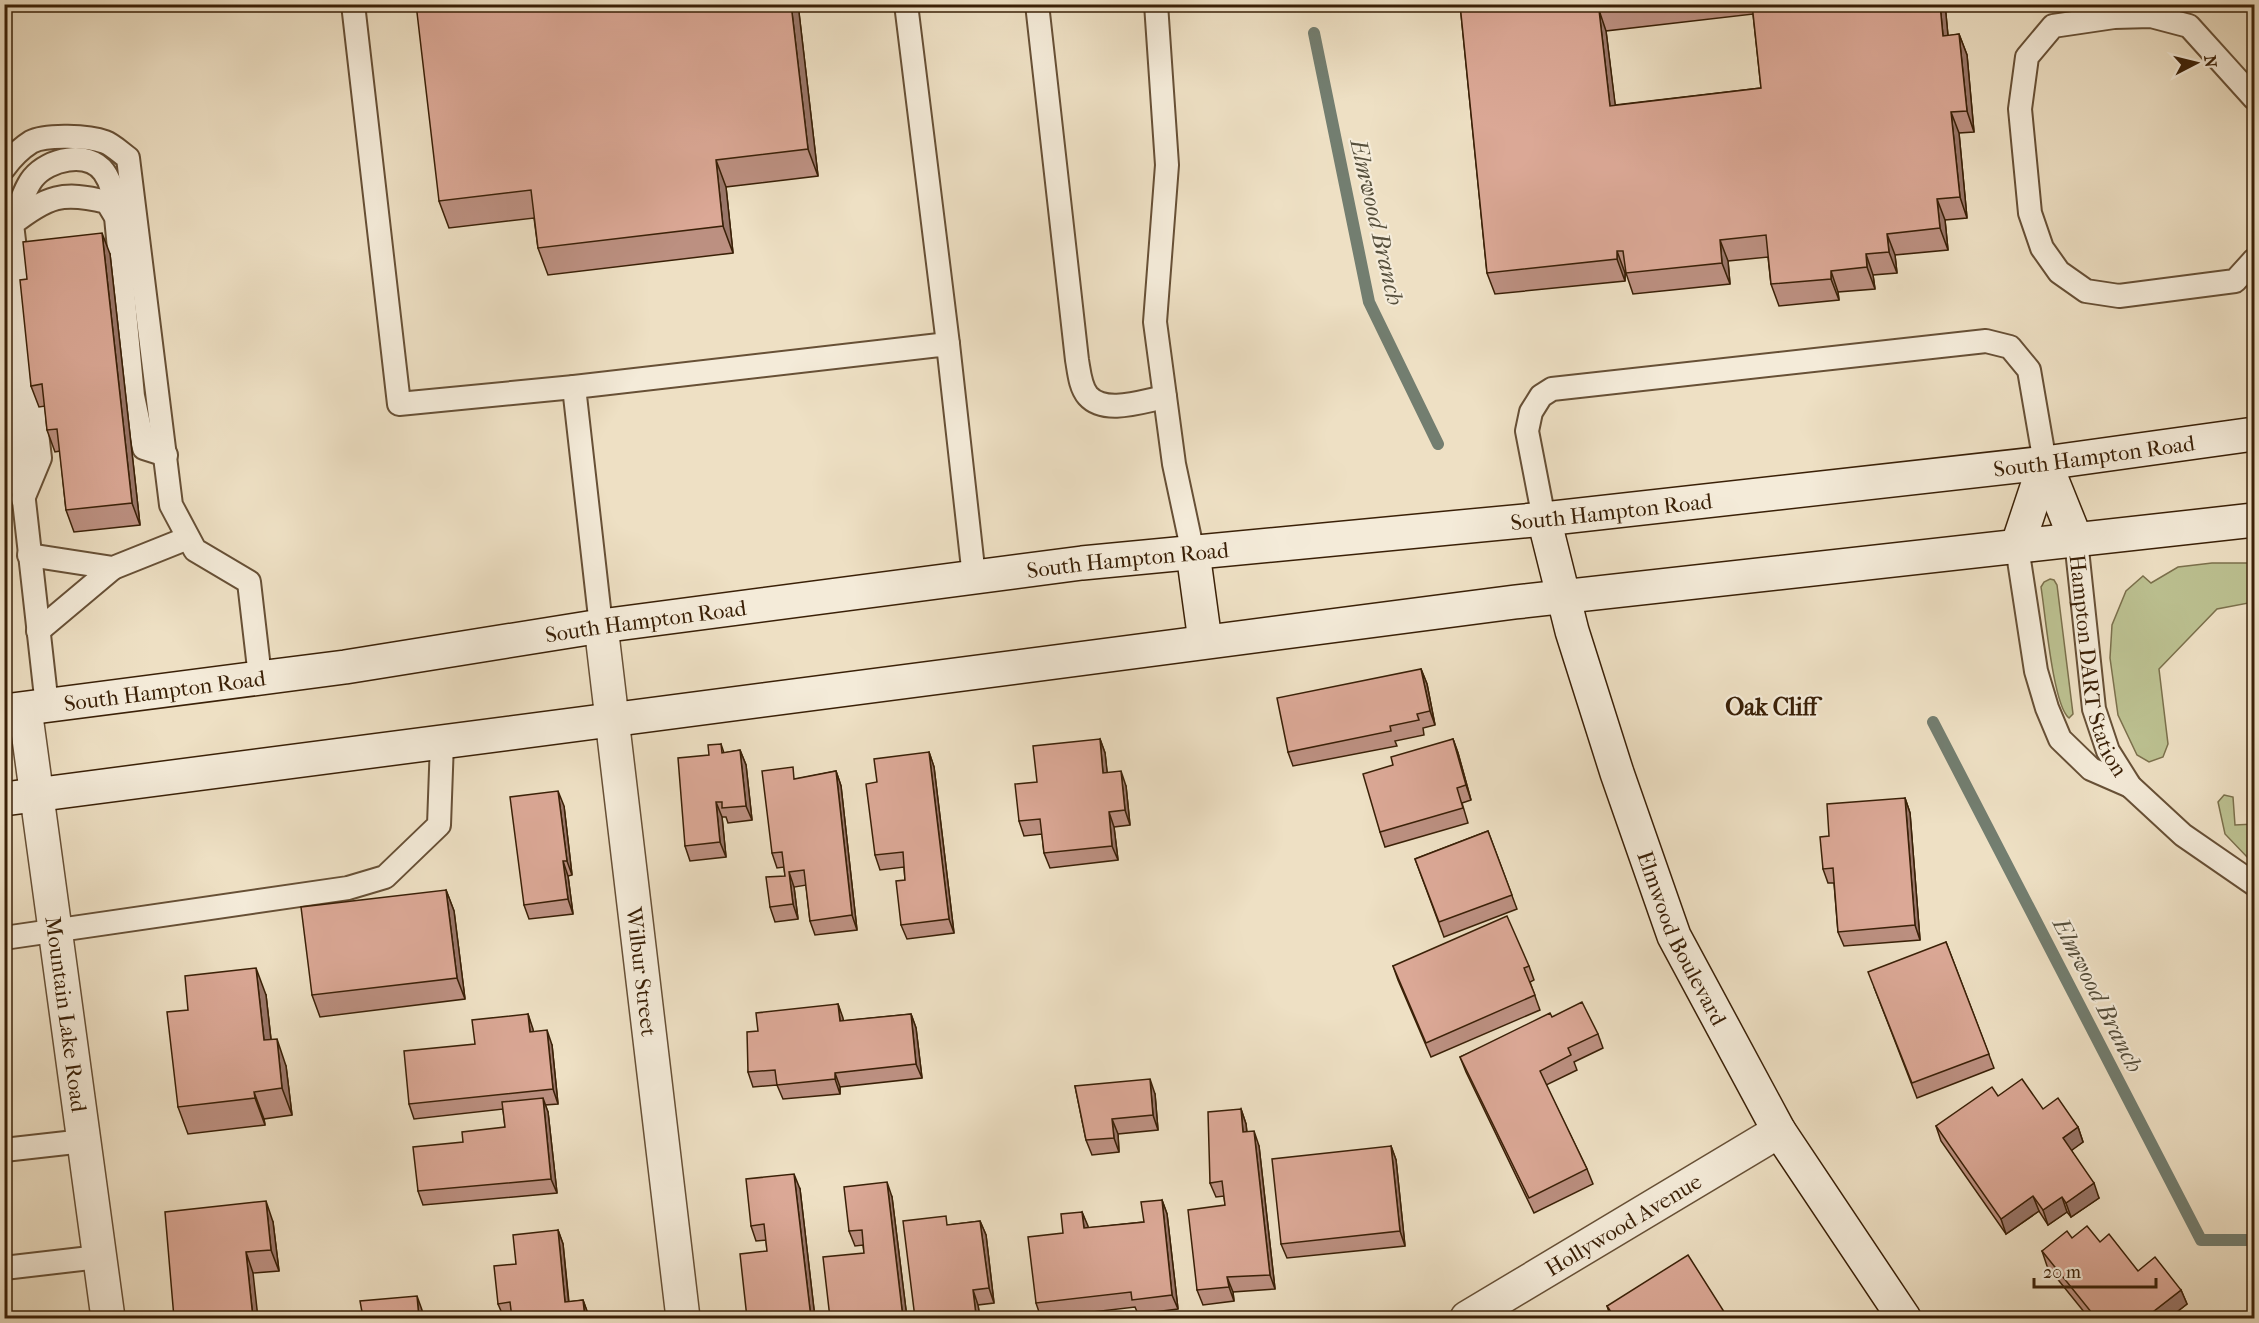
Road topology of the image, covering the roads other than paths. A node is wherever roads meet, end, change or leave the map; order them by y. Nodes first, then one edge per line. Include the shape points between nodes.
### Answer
1 (353, 4) edge
2 (906, 4) edge
3 (1037, 4) edge
4 (1156, 4) edge
5 (2254, 98) edge
6 (4, 168) edge
7 (116, 217) junction
8 (12, 224) junction
9 (2254, 260) edge
10 (4, 322) edge
11 (948, 344) junction
12 (574, 387) junction
13 (1165, 397) junction
14 (2254, 434) edge
15 (166, 455) junction
16 (2045, 463) junction
17 (23, 500) junction
18 (1544, 519) junction
19 (2254, 520) edge
20 (188, 538) junction
21 (2076, 540) junction
22 (2017, 547) junction
23 (1193, 553) junction
24 (29, 555) junction
25 (113, 568) junction
26 (974, 577) junction
27 (1563, 597) junction
28 (601, 626) junction
29 (38, 631) junction
30 (1205, 641) junction
31 (260, 677) junction
32 (25, 709) edge
33 (612, 719) junction
34 (442, 742) junction
35 (2130, 786) junction
36 (37, 796) junction
37 (4, 799) edge
38 (2254, 884) edge
39 (55, 931) junction
40 (4, 938) edge
41 (1779, 1131) junction
42 (84, 1141) junction
43 (4, 1150) edge
44 (99, 1257) junction
45 (4, 1268) edge
46 (108, 1318) edge
47 (683, 1318) edge
48 (1467, 1318) edge
49 (1904, 1318) edge

1 - 12 lane via 399,404
2 - 11 lane
3 - 13 lane via 1083,389 1089,397 1104,404
4 - 13 lane via 1167,165 1155,322
5 - 9 lane via 2189,27 2151,16 2114,17 2053,26 2027,57 2020,109 2030,213 2042,248 2058,272 2086,291 2119,296 2235,281
6 - 15 lane via 15,154 34,141 68,136 107,142 128,158
7 - 8 lane via 107,202 60,197 38,204
7 - 8 lane via 112,188 103,170 86,160 63,160 33,178
7 - 15 lane via 133,396 144,448
8 - 17 lane via 40,458
10 - 17 lane
11 - 12 lane
11 - 26 lane
12 - 28 lane
13 - 23 lane
14 - 16 main road, South Hampton Road
15 - 20 lane via 171,505
16 - 18 main road, South Hampton Road
16 - 18 lane via 2029,370 2010,347 1986,341 1552,389 1541,396 1531,412 1527,431
16 - 21 main road
16 - 22 main road
17 - 24 lane
18 - 23 main road, South Hampton Road
18 - 27 main road, Elmwood Boulevard
19 - 21 main road
20 - 25 lane
20 - 31 lane via 195,550 249,582
21 - 22 main road
21 - 35 lane, Hampton DART Station via 2094,709 2108,751
22 - 27 main road
22 - 35 lane, Hampton DART Station via 2036,671 2060,739 2091,769
23 - 26 main road, South Hampton Road
23 - 30 main road
24 - 25 lane
24 - 29 lane
25 - 29 lane
26 - 28 main road, South Hampton Road
27 - 30 main road
27 - 41 main road, Elmwood Boulevard via 1674,936
28 - 31 main road, South Hampton Road
28 - 33 main road, Wilbur Street
29 - 32 lane
30 - 33 main road
31 - 32 main road, South Hampton Road
32 - 36 main road, Mountain Lake Road
33 - 34 main road
33 - 47 main road, Wilbur Street
34 - 36 main road
34 - 39 lane via 439,825 386,877 348,888
35 - 38 lane, Hampton DART Station via 2183,835
36 - 37 main road
36 - 39 main road, Mountain Lake Road
39 - 40 lane
39 - 42 main road, Mountain Lake Road
41 - 48 main road, Hollywood Avenue
41 - 49 main road, Elmwood Boulevard
42 - 43 lane
42 - 44 main road, Mountain Lake Road
44 - 45 lane
44 - 46 main road, Mountain Lake Road

